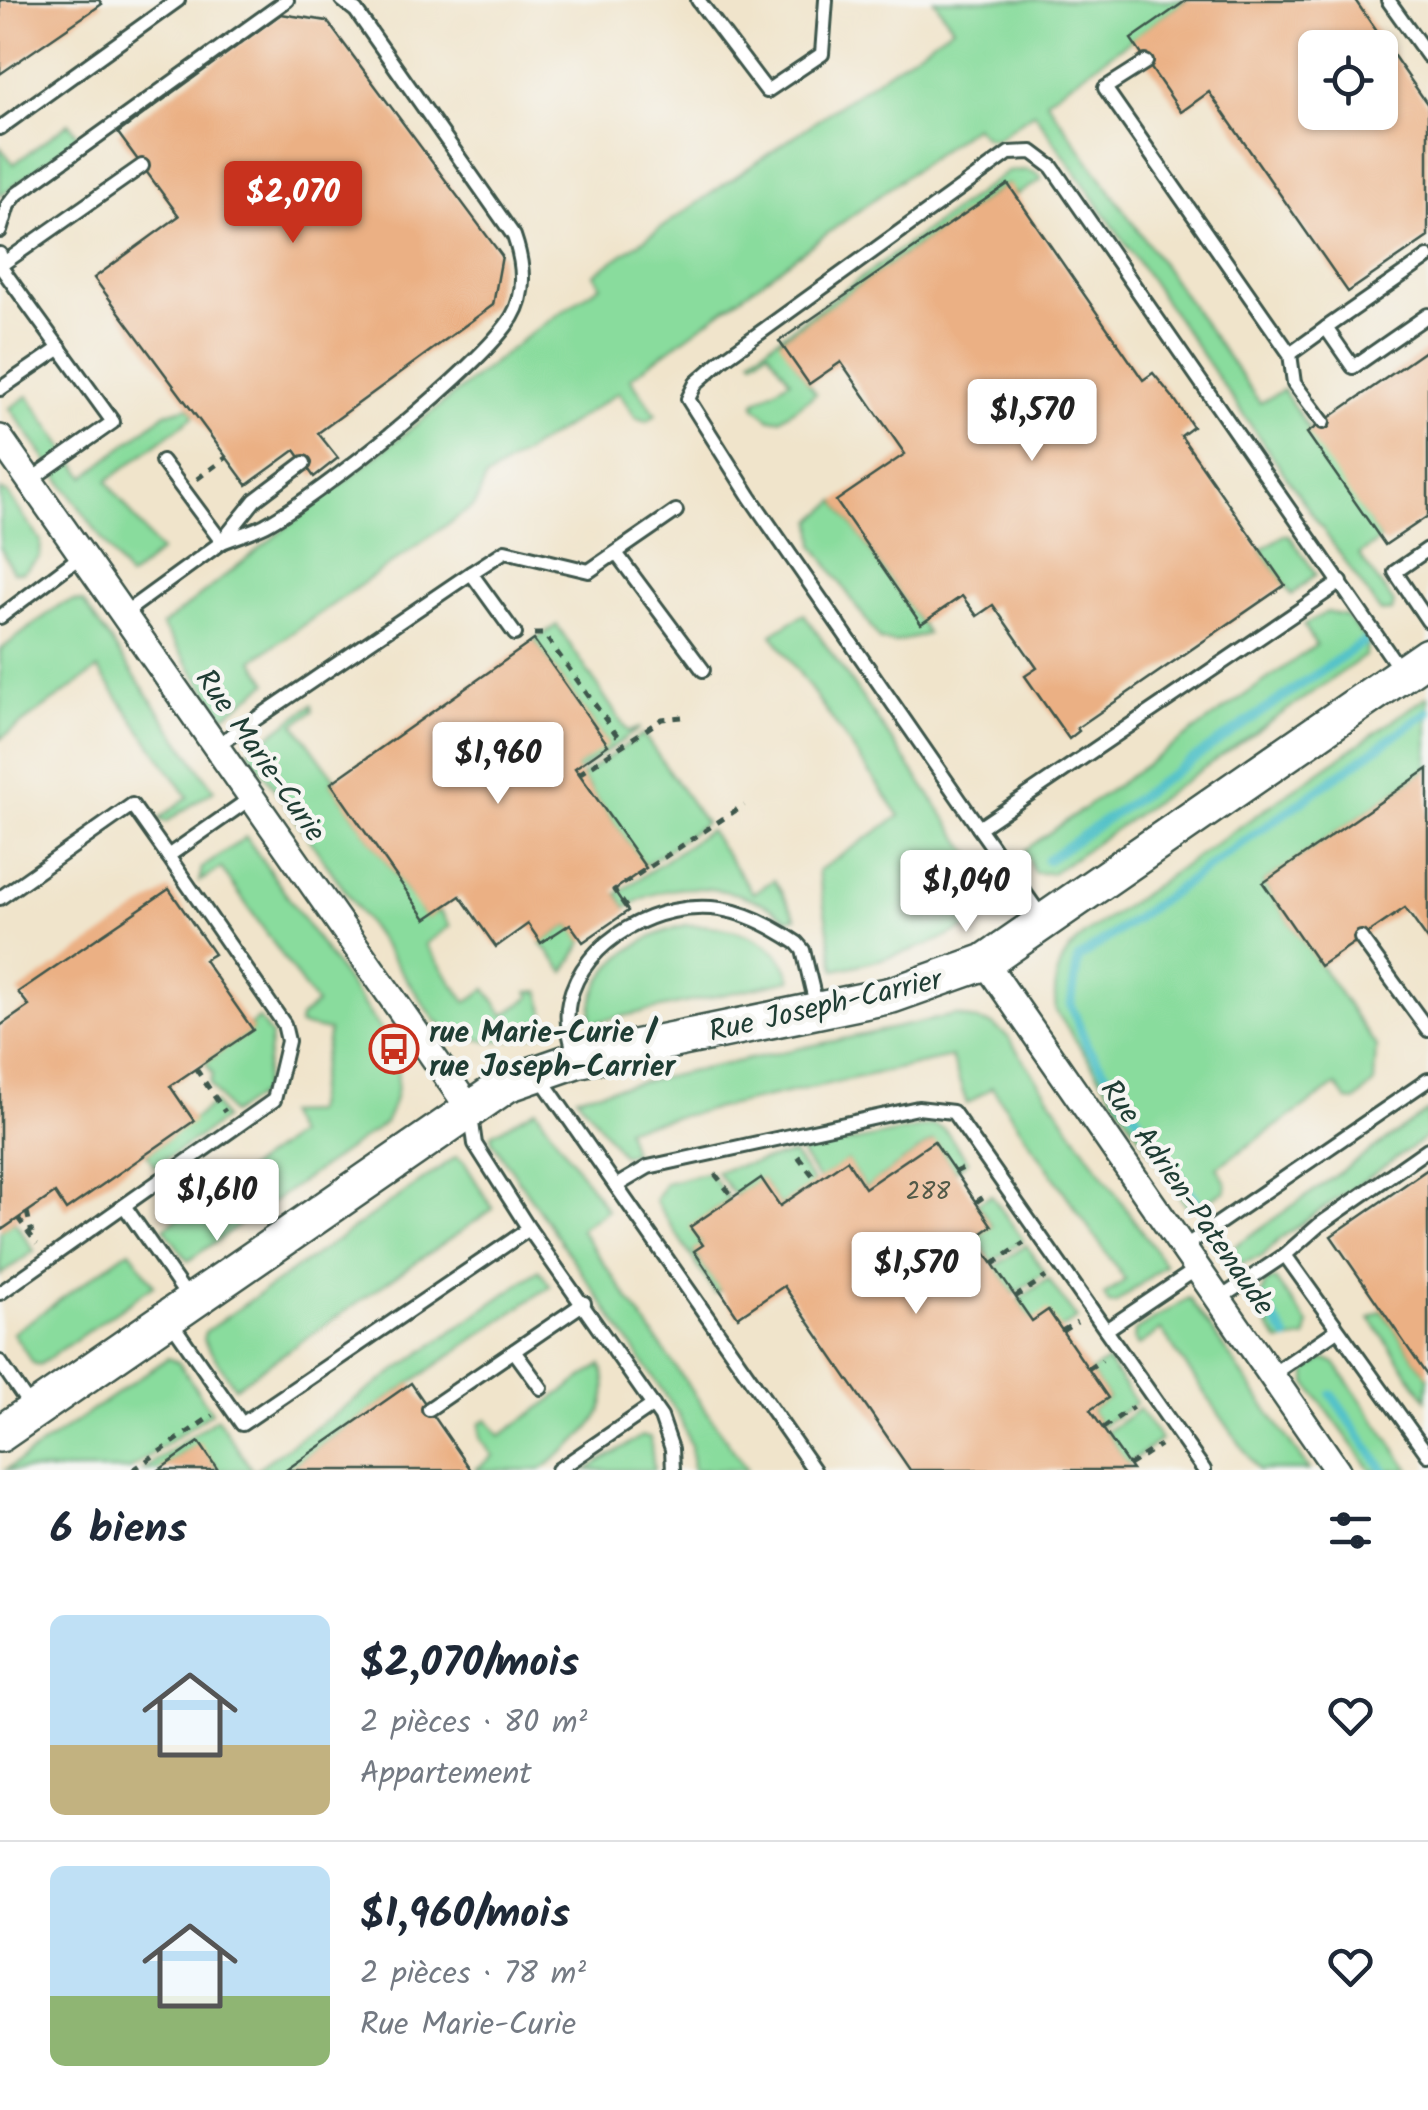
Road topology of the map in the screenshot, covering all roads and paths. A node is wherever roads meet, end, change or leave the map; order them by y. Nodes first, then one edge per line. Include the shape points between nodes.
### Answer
1 (178, 0) edge
2 (287, 0) edge
3 (342, 0) edge
4 (698, 0) edge
5 (826, 0) edge
6 (1388, 0) edge
7 (1428, 56) edge
8 (1146, 62) dead end
9 (0, 128) edge
10 (142, 166) dead end
11 (0, 231) edge
12 (0, 254) edge
13 (1428, 257) edge
14 (1, 265) edge
15 (1428, 315) edge
16 (1326, 328) junction
17 (60, 348) junction
18 (1290, 354) junction
19 (0, 389) edge
20 (1323, 422) dead end
21 (1, 443) edge
22 (227, 458) dead end
23 (162, 461) dead end
24 (304, 463) dead end
25 (217, 464) dead end
26 (29, 481) junction
27 (676, 511) dead end
28 (222, 542) junction
29 (1428, 550) edge
30 (616, 553) junction
31 (82, 556) junction
32 (471, 573) junction
33 (1341, 582) junction
34 (123, 614) junction
35 (0, 618) edge
36 (1428, 621) edge
37 (515, 634) dead end
38 (544, 634) dead end
39 (1416, 664) edge
40 (704, 670) dead end
41 (682, 717) dead end
42 (624, 745) junction
43 (216, 746) junction
44 (580, 774) dead end
45 (251, 798) junction
46 (744, 805) dead end
47 (979, 828) junction
48 (168, 856) junction
49 (0, 898) edge
50 (614, 920) dead end
51 (1045, 922) junction
52 (1361, 938) dead end
53 (985, 962) junction
54 (818, 1010) junction
55 (1428, 1030) edge
56 (576, 1060) junction
57 (196, 1069) dead end
58 (536, 1071) junction
59 (1428, 1080) edge
60 (469, 1108) junction
61 (228, 1116) dead end
62 (1428, 1150) edge
63 (796, 1153) dead end
64 (970, 1164) dead end
65 (712, 1171) dead end
66 (955, 1172) dead end
67 (818, 1180) dead end
68 (616, 1186) junction
69 (988, 1194) dead end
70 (734, 1198) dead end
71 (976, 1202) dead end
72 (125, 1207) junction
73 (28, 1212) dead end
74 (18, 1218) dead end
75 (529, 1229) junction
76 (32, 1238) junction
77 (1022, 1244) dead end
78 (39, 1248) dead end
79 (1285, 1255) junction
80 (1191, 1258) junction
81 (993, 1264) dead end
82 (1046, 1276) dead end
83 (0, 1293) edge
84 (1015, 1297) dead end
85 (1219, 1299) junction
86 (584, 1303) junction
87 (179, 1310) junction
88 (1077, 1322) dead end
89 (1062, 1330) dead end
90 (1106, 1330) junction
91 (1337, 1330) junction
92 (514, 1351) junction
93 (1103, 1359) dead end
94 (0, 1362) edge
95 (1088, 1368) dead end
96 (1272, 1374) junction
97 (541, 1388) dead end
98 (652, 1405) junction
99 (1136, 1405) dead end
100 (428, 1409) dead end
101 (33, 1411) junction
102 (214, 1414) dead end
103 (1103, 1428) dead end
104 (0, 1434) edge
105 (1162, 1444) dead end
106 (1428, 1455) edge
107 (1128, 1465) dead end
108 (133, 1470) edge
109 (558, 1470) edge
110 (674, 1470) edge
111 (814, 1470) edge
112 (1204, 1470) edge
113 (1338, 1470) edge

1 - 9 lane
2 - 11 lane via 17,194
3 - 28 lane via 514,236 522,291 512,316 474,361 343,469 266,524
4 - 5 lane via 767,91 822,54
6 - 7 lane
8 - 18 lane via 1105,88
10 - 14 lane
12 - 14 lane
13 - 16 lane
14 - 17 lane
15 - 16 lane via 1353,367
16 - 18 lane
17 - 19 lane
17 - 26 lane via 113,422
18 - 20 lane via 1294,383
21 - 26 street, Rue Marie-Curie
22 - 25 path
23 - 28 lane
24 - 28 lane via 255,500
26 - 31 street, Rue Marie-Curie
27 - 30 lane
28 - 34 lane
29 - 36 lane via 1396,572
30 - 32 lane via 589,571 505,551
30 - 40 lane
31 - 34 street, Rue Marie-Curie
31 - 35 lane
32 - 37 lane
32 - 43 lane
33 - 39 lane
33 - 47 lane
33 - 47 lane via 1052,167 1020,150 999,159 722,360 688,399
34 - 43 street, Rue Marie-Curie
38 - 42 path
39 - 51 street, Rue Joseph-Carrier
41 - 42 path via 662,718
42 - 44 path
43 - 45 street, Rue Marie-Curie
45 - 48 lane
45 - 60 street, Rue Marie-Curie
46 - 50 path via 614,890 628,910
47 - 51 lane
48 - 49 lane via 132,805
48 - 72 lane via 284,1024 288,1041 267,1108
51 - 53 street, Rue Joseph-Carrier
52 - 55 lane
53 - 54 street, Rue Joseph-Carrier via 913,989
53 - 80 street, Rue Adrien-Patenaude
54 - 56 street, Rue Joseph-Carrier
54 - 56 lane via 803,950 782,933 720,908 657,914 597,954 572,993 568,1018
56 - 58 street, Rue Joseph-Carrier
57 - 61 path
58 - 60 street, Rue Joseph-Carrier
58 - 68 lane
59 - 80 lane
60 - 75 lane via 474,1144
60 - 87 street, Rue Joseph-Carrier
62 - 79 lane
63 - 67 path
64 - 66 path
65 - 70 path
68 - 90 lane via 648,1167 918,1108 943,1110 958,1118
68 - 111 lane
69 - 71 path
72 - 83 lane
72 - 87 lane
73 - 76 path
74 - 76 path
75 - 86 lane
75 - 87 lane via 242,1424
76 - 78 path
77 - 81 path
79 - 85 lane
79 - 91 lane
80 - 85 street, Rue Adrien-Patenaude
80 - 90 lane
82 - 84 path
85 - 96 street, Rue Adrien-Patenaude
86 - 92 lane
86 - 98 lane
87 - 101 street, Rue Joseph-Carrier
88 - 89 path
90 - 112 lane
91 - 96 lane
91 - 106 lane
92 - 97 lane
92 - 100 lane
93 - 95 path
94 - 101 lane
96 - 113 street, Rue Adrien-Patenaude
98 - 109 lane
98 - 110 lane via 668,1433
99 - 103 path
101 - 104 street, Rue Joseph-Carrier
102 - 108 path
105 - 107 path

